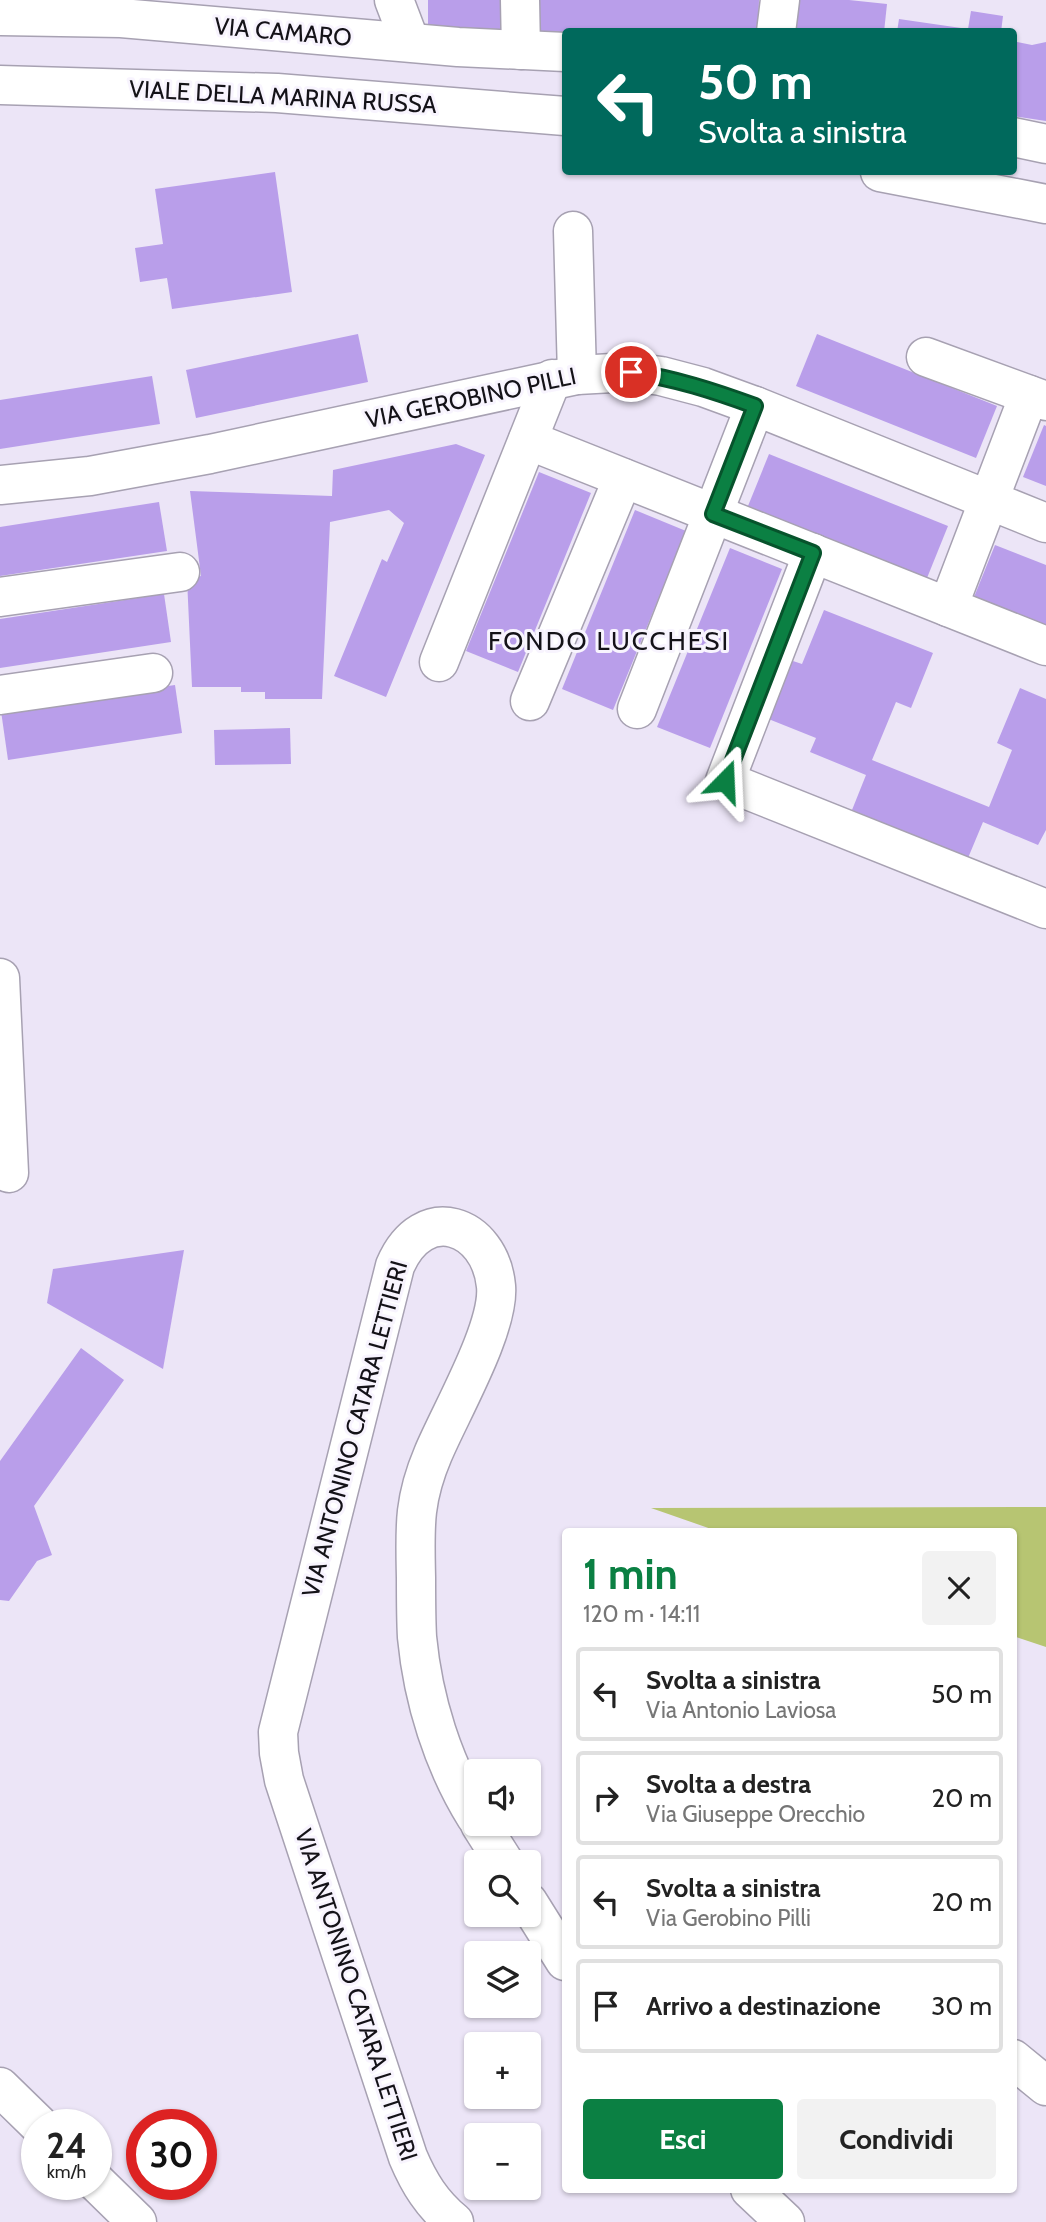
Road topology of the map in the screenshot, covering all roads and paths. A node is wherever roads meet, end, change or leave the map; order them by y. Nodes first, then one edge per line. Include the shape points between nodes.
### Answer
1 (394, 0) edge
2 (520, 0) edge
3 (780, 0) edge
4 (117, 9) edge
5 (0, 16) edge
6 (776, 28) edge
7 (410, 42) junction
8 (520, 50) junction
9 (562, 52) edge
10 (0, 85) edge
11 (562, 116) edge
12 (1017, 138) edge
13 (1046, 144) edge
14 (896, 175) edge
15 (1046, 204) edge
16 (573, 231) dead end
17 (926, 357) dead end
18 (565, 377) junction
19 (1038, 398) edge
20 (755, 406) junction
21 (528, 440) junction
22 (623, 478) junction
23 (0, 485) edge
24 (989, 500) junction
25 (713, 514) junction
26 (1046, 523) edge
27 (813, 553) junction
28 (180, 572) dead end
29 (0, 597) edge
30 (947, 607) junction
31 (1046, 646) edge
32 (439, 662) dead end
33 (153, 673) dead end
34 (0, 695) edge
35 (530, 701) dead end
36 (637, 709) dead end
37 (1046, 909) edge
38 (0, 978) edge
39 (9, 1173) dead end
40 (464, 1795) edge
41 (541, 1923) edge
42 (562, 1956) edge
43 (1017, 2062) edge
44 (1046, 2086) edge
45 (0, 2087) edge
46 (23, 2109) edge
47 (754, 2193) edge
48 (112, 2198) edge
49 (137, 2222) edge
50 (454, 2222) edge
51 (785, 2222) edge

1 - 7 street
2 - 8 street
3 - 6 street
4 - 5 street, VIA CAMARO
4 - 7 street, VIA CAMARO
7 - 8 street, VIA CAMARO
8 - 9 street, VIA CAMARO
10 - 11 street, VIALE DELLA MARINA RUSSA via 277,93
12 - 13 street
14 - 15 street
16 - 18 street
17 - 19 street
18 - 20 street, VIA GEROBINO PILLI via 631,372 661,376
18 - 21 street
18 - 23 street, VIA GEROBINO PILLI via 210,454 90,476
19 - 24 street
20 - 24 street, VIA GEROBINO PILLI
20 - 25 street
21 - 22 street
21 - 32 street
22 - 25 street
22 - 35 street
24 - 26 street, VIA GEROBINO PILLI
24 - 30 street
25 - 27 street
25 - 36 street
27 - 30 street
27 - 37 street via 725,781
28 - 29 street
30 - 31 street
33 - 34 street
38 - 39 street
40 - 50 street, VIA ANTONINO CATARA LETTIERI via 440,1743 424,1688 417,1637 415,1515 432,1455 491,1327 496,1287 485,1252 458,1230 442,1226 415,1235 395,1266 278,1732 284,1780 408,2157 429,2197
41 - 42 street
43 - 44 street
45 - 46 street
47 - 51 street
48 - 49 street

